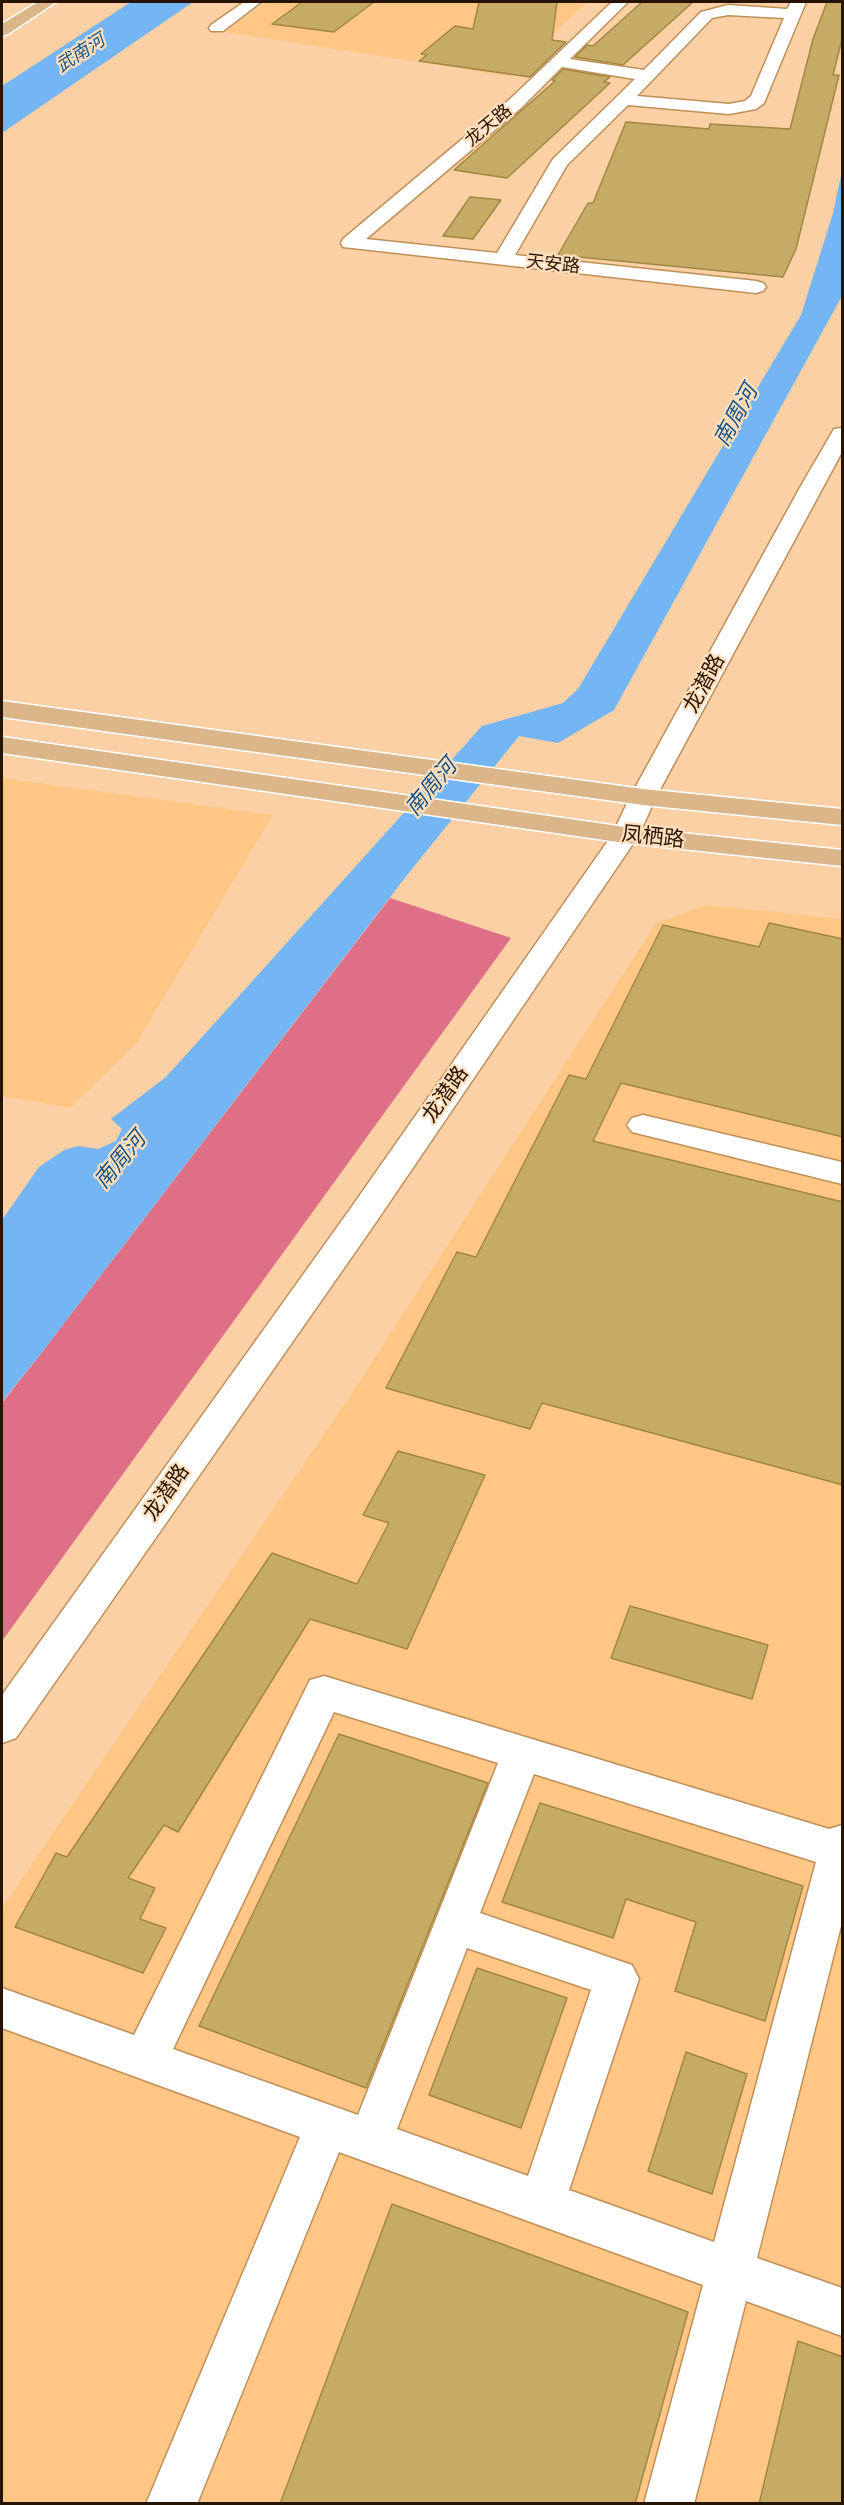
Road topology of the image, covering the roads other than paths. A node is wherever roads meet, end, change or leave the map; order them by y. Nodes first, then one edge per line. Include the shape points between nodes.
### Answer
1 (48, 2) edge
2 (253, 2) edge
3 (620, 2) edge
4 (796, 8) edge
5 (216, 28) dead end
6 (2, 31) edge
7 (558, 62) junction
8 (648, 76) junction
9 (623, 100) junction
10 (350, 243) joint
11 (502, 260) junction
12 (756, 287) dead end
13 (843, 434) edge
14 (2, 709) edge
15 (2, 745) edge
16 (643, 798) junction
17 (843, 817) edge
18 (625, 836) junction
19 (843, 858) edge
20 (643, 1125) dead end
21 (843, 1173) edge
22 (2, 1726) edge
23 (522, 1754) junction
24 (842, 1847) edge
25 (455, 1924) junction
26 (2, 2008) edge
27 (145, 2060) junction
28 (349, 2133) junction
29 (541, 2204) junction
30 (730, 2271) junction
31 (843, 2312) edge
32 (171, 2504) edge
33 (669, 2504) edge

1 - 6 main road
2 - 5 street
3 - 7 street, 龙天路
4 - 8 street via 715,11
4 - 9 street via 758,99 750,105 729,109
7 - 8 street
7 - 10 street, 龙天路 via 515,104
8 - 9 street
9 - 11 street via 559,163
10 - 11 street, 天安路
11 - 12 street, 天安路
13 - 16 street, 龙潜路
14 - 16 main road, 凤栖路
15 - 18 main road, 凤栖路
16 - 17 main road, 凤栖路
16 - 18 street, 龙潜路
18 - 19 main road, 凤栖路
18 - 22 street, 龙潜路 via 360,1221
20 - 21 street
23 - 24 street
23 - 25 street
23 - 27 street via 324,1692
24 - 30 street
25 - 28 street
25 - 29 street via 617,1979
26 - 27 street
27 - 28 street
28 - 29 street
28 - 32 street
29 - 30 street
30 - 31 street
30 - 33 street

